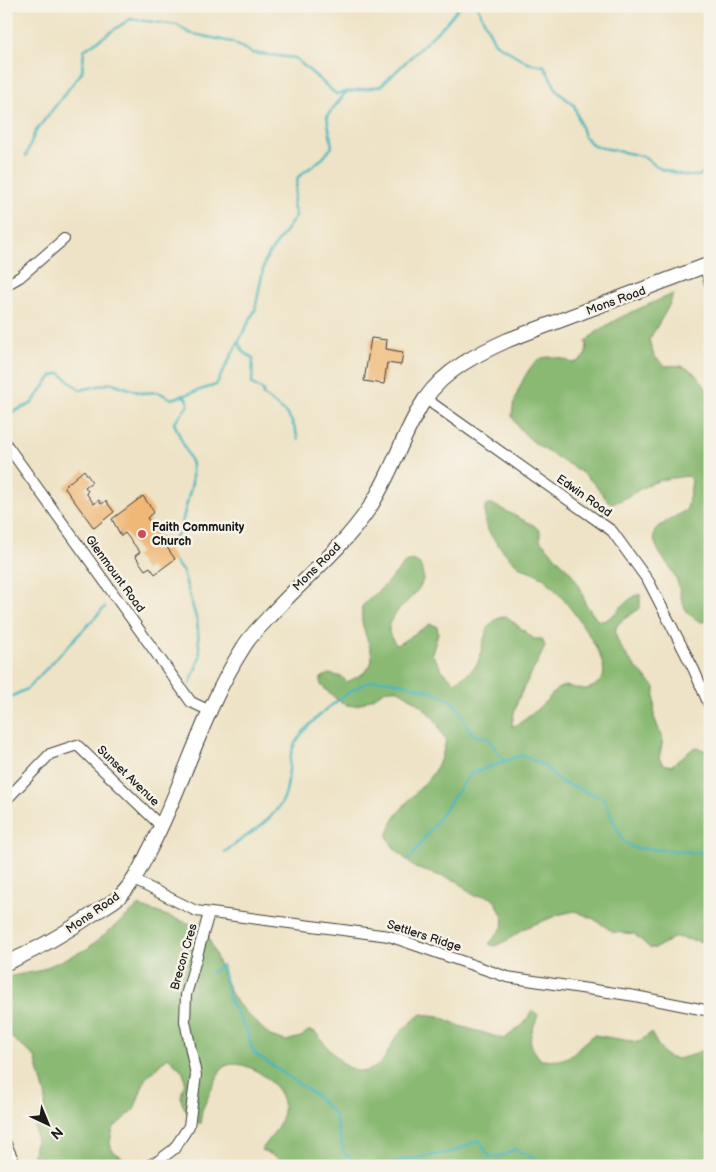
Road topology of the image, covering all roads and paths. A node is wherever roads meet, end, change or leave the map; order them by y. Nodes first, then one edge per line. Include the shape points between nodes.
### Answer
1 (64, 239) dead end
2 (707, 266) edge
3 (710, 284) edge
4 (6, 285) edge
5 (426, 398) junction
6 (6, 444) edge
7 (710, 707) edge
8 (210, 710) junction
9 (6, 800) edge
10 (162, 827) junction
11 (134, 880) junction
12 (209, 913) junction
13 (6, 963) edge
14 (710, 1011) edge
15 (6, 1144) edge
16 (16, 1166) edge
17 (147, 1166) edge

1 - 4 street
2 - 3 street
2 - 5 main road, Mons Road via 476,355 440,382
5 - 7 street, Edwin Road via 612,531 649,582
5 - 8 main road, Mons Road via 392,470 368,510 331,554 244,645
6 - 8 street, Glenmount Road via 192,702
8 - 10 main road, Mons Road
9 - 10 street, Sunset Avenue via 50,754 77,745
10 - 11 main road, Mons Road
11 - 12 street, Settlers Ridge via 196,911
11 - 13 main road, Mons Road via 120,896 73,928
12 - 14 street, Settlers Ridge via 389,936 507,977
12 - 17 street, Brecon Cres via 186,996 185,1021 196,1075 189,1126 174,1149
15 - 16 street

